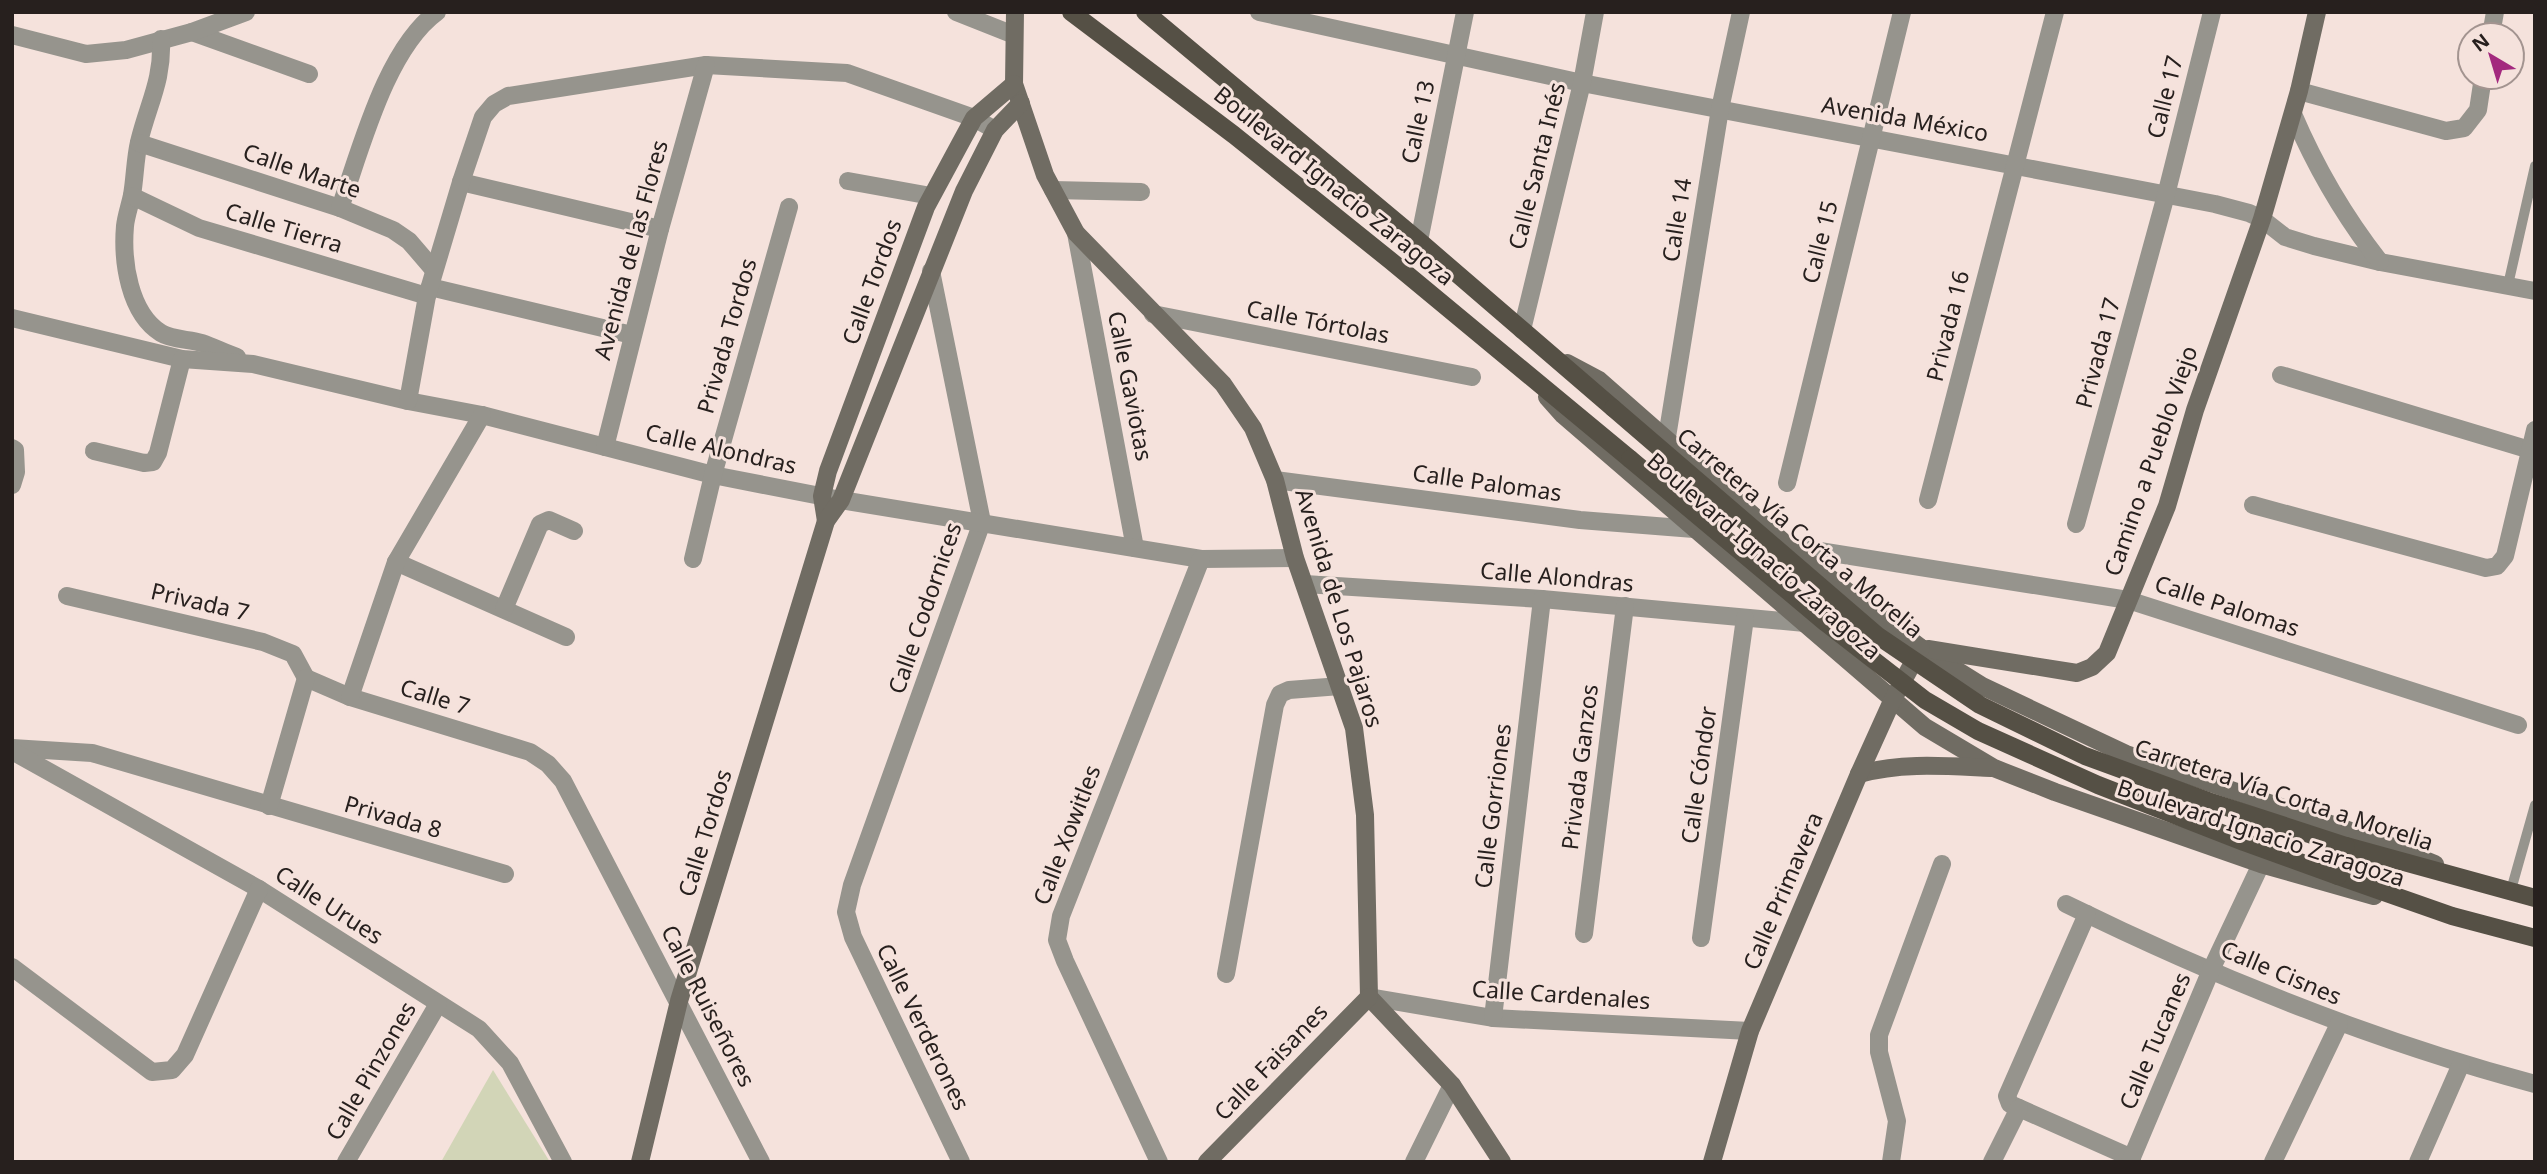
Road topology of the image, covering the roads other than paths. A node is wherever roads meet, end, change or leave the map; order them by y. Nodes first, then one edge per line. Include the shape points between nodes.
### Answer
1 (246, 12) edge
2 (437, 12) edge
3 (956, 12) edge
4 (1015, 12) edge
5 (1071, 12) edge
6 (1145, 12) edge
7 (1259, 12) edge
8 (1465, 12) edge
9 (1595, 12) edge
10 (1741, 12) edge
11 (1902, 12) edge
12 (2055, 12) edge
13 (2212, 12) edge
14 (2317, 12) edge
15 (1311, 19) edge
16 (192, 32) junction
17 (12, 35) edge
18 (1014, 35) junction
19 (161, 39) junction
20 (1457, 57) junction
21 (706, 65) junction
22 (309, 74) dead end
23 (1582, 83) junction
24 (1014, 84) junction
25 (2481, 91) edge
26 (2299, 92) junction
27 (1021, 103) junction
28 (1720, 110) junction
29 (2292, 114) junction
30 (974, 118) junction
31 (995, 130) junction
32 (1870, 139) junction
33 (139, 143) junction
34 (2014, 164) junction
35 (2535, 166) edge
36 (461, 181) junction
37 (848, 181) dead end
38 (1053, 190) junction
39 (1141, 192) dead end
40 (2166, 195) junction
41 (132, 196) junction
42 (931, 196) junction
43 (789, 207) dead end
44 (340, 208) junction
45 (2262, 219) junction
46 (660, 229) junction
47 (1076, 233) junction
48 (1419, 241) junction
49 (2380, 262) junction
50 (931, 271) junction
51 (430, 284) junction
52 (2508, 285) junction
53 (2535, 290) edge
54 (1153, 314) junction
55 (12, 318) edge
56 (1522, 330) junction
57 (632, 335) junction
58 (1555, 357) junction
59 (182, 359) junction
60 (253, 364) junction
61 (2281, 375) dead end
62 (1529, 376) junction
63 (1472, 377) dead end
64 (408, 401) junction
65 (482, 415) junction
66 (2535, 430) edge
67 (1667, 437) junction
68 (606, 447) junction
69 (13, 449) edge
70 (2530, 450) junction
71 (94, 451) dead end
72 (713, 475) junction
73 (1275, 480) junction
74 (1787, 483) dead end
75 (12, 485) edge
76 (822, 496) junction
77 (1928, 499) dead end
78 (841, 500) junction
79 (2253, 505) dead end
80 (826, 521) junction
81 (982, 522) junction
82 (2076, 524) dead end
83 (1694, 529) junction
84 (574, 531) dead end
85 (1788, 546) junction
86 (1135, 548) junction
87 (1296, 558) junction
88 (693, 559) dead end
89 (1201, 559) junction
90 (396, 562) junction
91 (1306, 584) junction
92 (67, 596) dead end
93 (1542, 599) junction
94 (2129, 600) junction
95 (1626, 606) junction
96 (503, 609) junction
97 (1745, 618) junction
98 (1805, 623) junction
99 (566, 637) dead end
100 (1921, 648) junction
101 (306, 678) junction
102 (1340, 686) junction
103 (350, 697) junction
104 (1892, 701) junction
105 (2518, 725) dead end
106 (12, 750) edge
107 (548, 764) joint
108 (1994, 768) junction
109 (1858, 774) junction
110 (2535, 805) edge
111 (268, 806) junction
112 (1942, 864) dead end
113 (2261, 864) junction
114 (505, 874) dead end
115 (2464, 876) junction
116 (259, 889) junction
117 (2511, 890) junction
118 (2535, 898) edge
119 (2066, 904) dead end
120 (846, 912) joint
121 (2087, 914) junction
122 (2452, 916) junction
123 (1584, 934) dead end
124 (1701, 938) dead end
125 (2535, 939) edge
126 (12, 967) edge
127 (2211, 970) junction
128 (1226, 974) dead end
129 (1369, 997) junction
130 (679, 1001) junction
131 (439, 1004) junction
132 (1493, 1018) junction
133 (2339, 1024) junction
134 (1750, 1031) junction
135 (2461, 1065) junction
136 (2535, 1084) edge
137 (1451, 1085) junction
138 (2013, 1104) junction
139 (2131, 1160) edge
140 (346, 1162) edge
141 (563, 1162) edge
142 (639, 1162) edge
143 (761, 1162) edge
144 (961, 1162) edge
145 (1159, 1162) edge
146 (1208, 1162) edge
147 (1414, 1162) edge
148 (1502, 1162) edge
149 (1712, 1162) edge
150 (1891, 1162) edge
151 (1992, 1162) edge
152 (2273, 1162) edge
153 (2418, 1162) edge

1 - 16 street
2 - 44 street via 411,37 397,60
3 - 18 street
4 - 18 street
5 - 62 main road, Boulevard Ignacio Zaragoza via 1234,135
6 - 48 main road, Boulevard Ignacio Zaragoza
7 - 15 street, Avenida México
8 - 20 street, Calle 13
9 - 23 street, Calle Santa Inés
10 - 28 street, Calle 14
11 - 32 street, Calle 15
12 - 34 street, Privada 16
13 - 40 street, Calle 17
14 - 26 street, Camino a Pueblo Viejo
15 - 20 street, Avenida México
16 - 19 street
16 - 22 street
17 - 19 street via 86,54 126,50
18 - 24 street
19 - 33 street via 159,81
20 - 23 street, Avenida México
20 - 48 street, Calle 13
21 - 30 street via 847,73
21 - 36 street via 508,96 483,117
21 - 46 street, Avenida de las Flores
23 - 28 street, Avenida México
23 - 56 street, Calle Santa Inés
24 - 27 street
24 - 30 street, Calle Tordos
25 - 26 street via 2478,110 2464,128 2446,131
26 - 29 street, Camino a Pueblo Viejo
27 - 31 street, Calle Tordos
27 - 38 street
28 - 32 street, Avenida México
28 - 67 street, Calle 14
29 - 45 street, Camino a Pueblo Viejo
29 - 49 street via 2322,176
30 - 31 street
30 - 42 street, Calle Tordos
31 - 50 street, Calle Tordos
32 - 34 street, Avenida México
32 - 74 street, Calle 15
33 - 41 street
33 - 44 street, Calle Marte
34 - 40 street, Avenida México
34 - 77 street, Privada 16
35 - 52 lane
36 - 46 street
36 - 51 street
37 - 42 street
38 - 39 street
38 - 47 street
40 - 45 street, Avenida México
40 - 82 street, Privada 17
41 - 51 street, Calle Tierra via 199,228
41 - 60 street via 125,226 126,261 138,307 147,321 162,334 202,343
42 - 76 street, Calle Tordos
43 - 72 street, Privada Tordos
44 - 51 street, Calle Marte via 409,241
45 - 49 street, Avenida México via 2285,237
45 - 94 street, Camino a Pueblo Viejo via 2195,410 2167,506
46 - 57 street, Avenida de las Flores
47 - 54 street
47 - 86 street, Calle Gaviotas
48 - 56 main road, Boulevard Ignacio Zaragoza
49 - 52 street, Avenida México
50 - 78 street, Calle Tordos
50 - 81 street, Calle Codornices
51 - 57 street, Calle Tierra
51 - 64 street
52 - 53 street, Avenida México
54 - 63 street, Calle Tórtolas
54 - 73 street, Avenida de Los Pajaros via 1223,384 1253,428
55 - 59 street, Calle Alondras
56 - 58 main road, Boulevard Ignacio Zaragoza
57 - 68 street, Avenida de las Flores
58 - 67 street, Boulevard Ignacio Zaragoza via 1599,380
58 - 115 main road, Carretera Vía Corta a Morelia, bridge via 1878,636 1980,705 2085,756 2208,800 2346,846
59 - 60 street, Calle Alondras
59 - 71 street via 153,462
60 - 64 street, Calle Alondras
61 - 70 street
62 - 83 street, Boulevard Ignacio Zaragoza via 1563,415
62 - 122 main road, bridge via 1925,700 2098,785
64 - 65 street, Calle Alondras
65 - 68 street, Calle Alondras
65 - 90 street
66 - 70 street
67 - 85 street, Boulevard Ignacio Zaragoza
68 - 72 street, Calle Alondras
69 - 75 street via 16,472
70 - 79 street via 2505,556 2497,566 2486,568
72 - 76 street, Calle Alondras
72 - 88 street, Privada Tordos
73 - 83 street, Calle Palomas via 1580,520
73 - 87 street, Avenida de Los Pajaros
76 - 78 street, Calle Alondras
76 - 80 street, Calle Tordos
78 - 80 street, Calle Tordos
78 - 81 street, Calle Alondras
80 - 130 street, Calle Tordos
81 - 86 street, Calle Alondras
81 - 120 street, Calle Codornices
83 - 98 street, Boulevard Ignacio Zaragoza
84 - 96 street via 550,520 540,524
85 - 94 street, Calle Palomas
85 - 100 street, Boulevard Ignacio Zaragoza
86 - 89 street, Calle Alondras
87 - 89 street, Calle Alondras
87 - 91 street, Avenida de Los Pajaros
89 - 145 street, Calle Xowitles via 1061,916 1057,940
90 - 96 street
90 - 103 street
91 - 93 street, Calle Alondras
91 - 102 street, Avenida de Los Pajaros
92 - 101 street, Privada 7 via 263,642 293,654
93 - 95 street, Calle Alondras
93 - 132 street, Calle Gorriones
94 - 100 street, Camino a Pueblo Viejo via 2107,653 2077,673
94 - 105 street, Calle Palomas
95 - 97 street, Calle Alondras
95 - 123 street, Privada Ganzos
96 - 99 street
97 - 98 street, Calle Alondras
97 - 124 street, Calle Cóndor
98 - 104 street, Boulevard Ignacio Zaragoza
100 - 104 street, Calle Primavera
100 - 115 street, Boulevard Ignacio Zaragoza via 1982,686 2126,754 2371,838
101 - 103 street, Calle 7
101 - 111 street
102 - 128 street via 1289,690 1280,694 1275,705
102 - 129 street, Avenida de Los Pajaros via 1354,728 1365,815
103 - 107 street, Calle 7 via 530,752
104 - 108 street, Boulevard Ignacio Zaragoza
104 - 109 street, Calle Primavera
106 - 111 street, Calle Urues via 92,754
106 - 116 street, Calle Urues
107 - 130 street, Calle Ruiseñores via 563,781
108 - 109 street via 1915,765
108 - 113 street, Boulevard Ignacio Zaragoza
109 - 134 street, Calle Primavera
110 - 117 lane
111 - 114 street, Privada 8
112 - 150 street via 1878,1035 1897,1121
113 - 122 street, Boulevard Ignacio Zaragoza
113 - 127 street, Calle Tucanes
115 - 117 main road, Boulevard Ignacio Zaragoza
116 - 126 street via 185,1055 172,1070 152,1072
116 - 131 street, Calle Urues
117 - 118 main road, Boulevard Ignacio Zaragoza
119 - 121 street, Calle Cisnes
120 - 144 street, Calle Verderones via 853,937
121 - 127 street, Calle Cisnes
121 - 138 street via 2007,1096
122 - 125 main road, Boulevard Ignacio Zaragoza
127 - 133 street, Calle Cisnes
127 - 139 street, Calle Tucanes
129 - 132 street, Calle Cardenales
129 - 137 street
129 - 146 street, Calle Faisanes
130 - 142 street, Calle Tordos
130 - 143 street, Calle Ruiseñores
131 - 140 street, Calle Pinzones
131 - 141 street, Calle Urues via 479,1029 510,1063
132 - 134 street, Calle Cardenales
133 - 135 street, Calle Cisnes
133 - 152 street
134 - 149 street, Calle Primavera
135 - 136 street, Calle Cisnes
135 - 153 street
137 - 147 street
137 - 148 street
138 - 139 street
138 - 151 street

